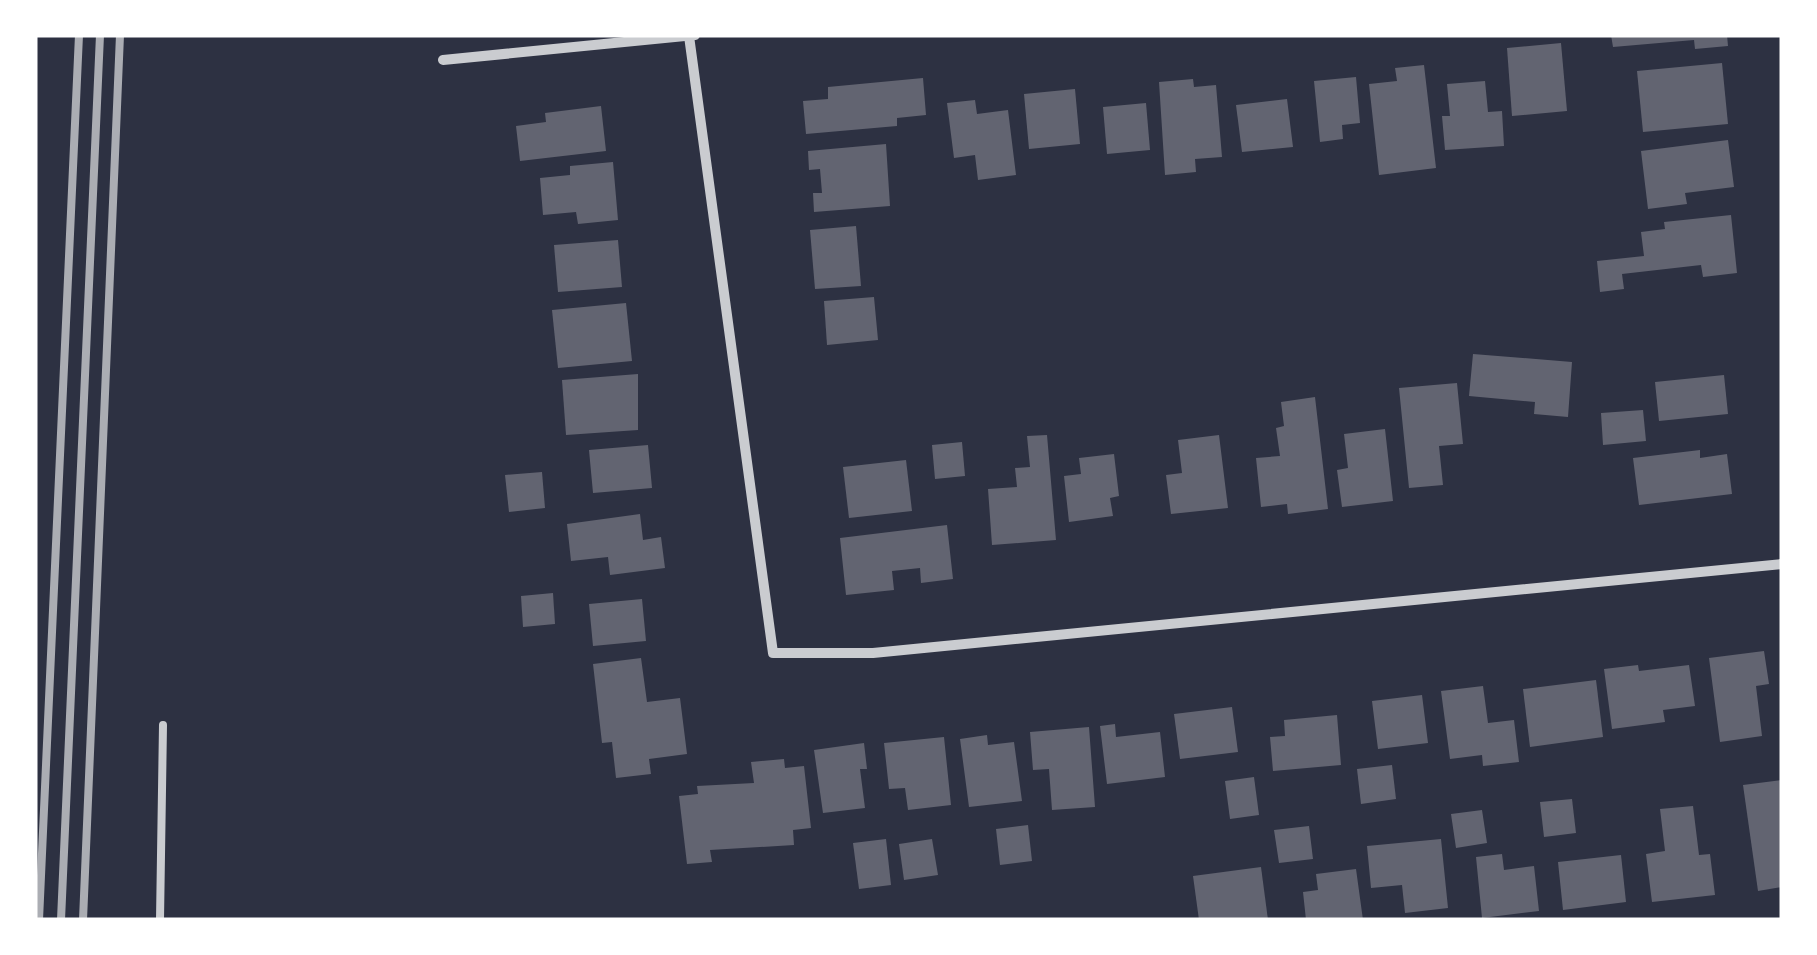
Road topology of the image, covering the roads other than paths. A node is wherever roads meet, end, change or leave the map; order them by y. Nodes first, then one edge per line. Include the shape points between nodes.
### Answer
1 (692, 35) edge
2 (443, 60) dead end
3 (1782, 564) edge
4 (164, 725) dead end
5 (160, 920) edge

1 - 2 street
1 - 3 street via 773,652 873,653
4 - 5 lane

